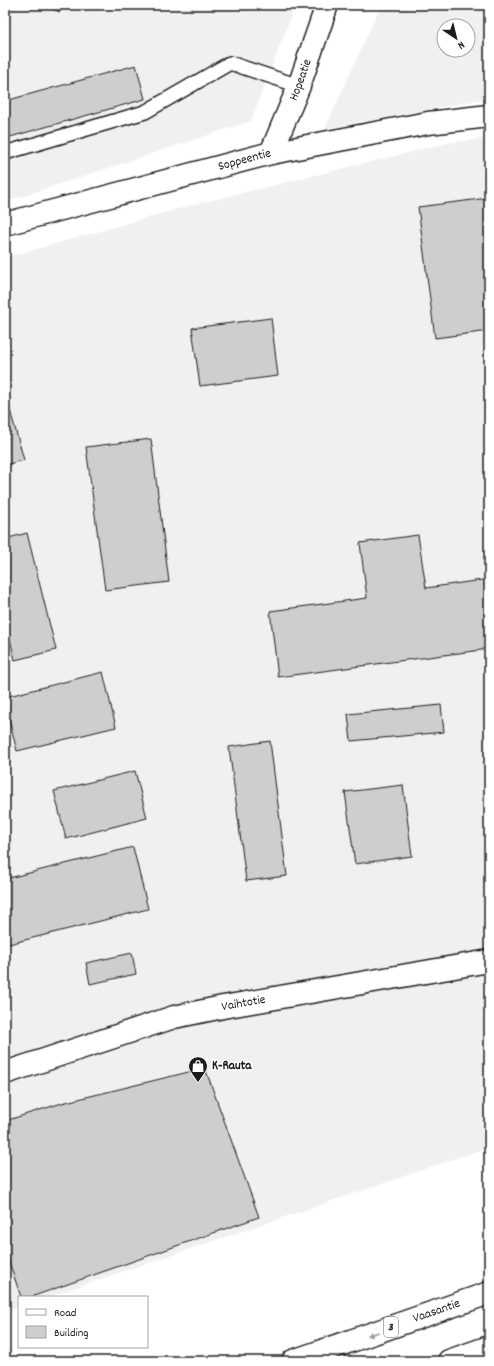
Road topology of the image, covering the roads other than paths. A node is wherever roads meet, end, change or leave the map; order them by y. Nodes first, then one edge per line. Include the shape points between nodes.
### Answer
1 (327, 5) edge
2 (298, 86) junction
3 (489, 116) edge
4 (5, 153) edge
5 (271, 153) junction
6 (5, 224) edge
7 (489, 961) edge
8 (5, 1073) edge
9 (489, 1293) edge
10 (489, 1347) edge
11 (292, 1361) edge
12 (449, 1361) edge

1 - 2 main road, Hopeatie
2 - 4 lane via 230,63 145,112
2 - 5 main road, Hopeatie
3 - 5 main road, Soppeentie via 428,123
5 - 6 main road, Soppeentie
7 - 8 main road, Vaihtotie via 174,1017
9 -> 11 main road, Vaasantie / 3
10 - 12 main road

